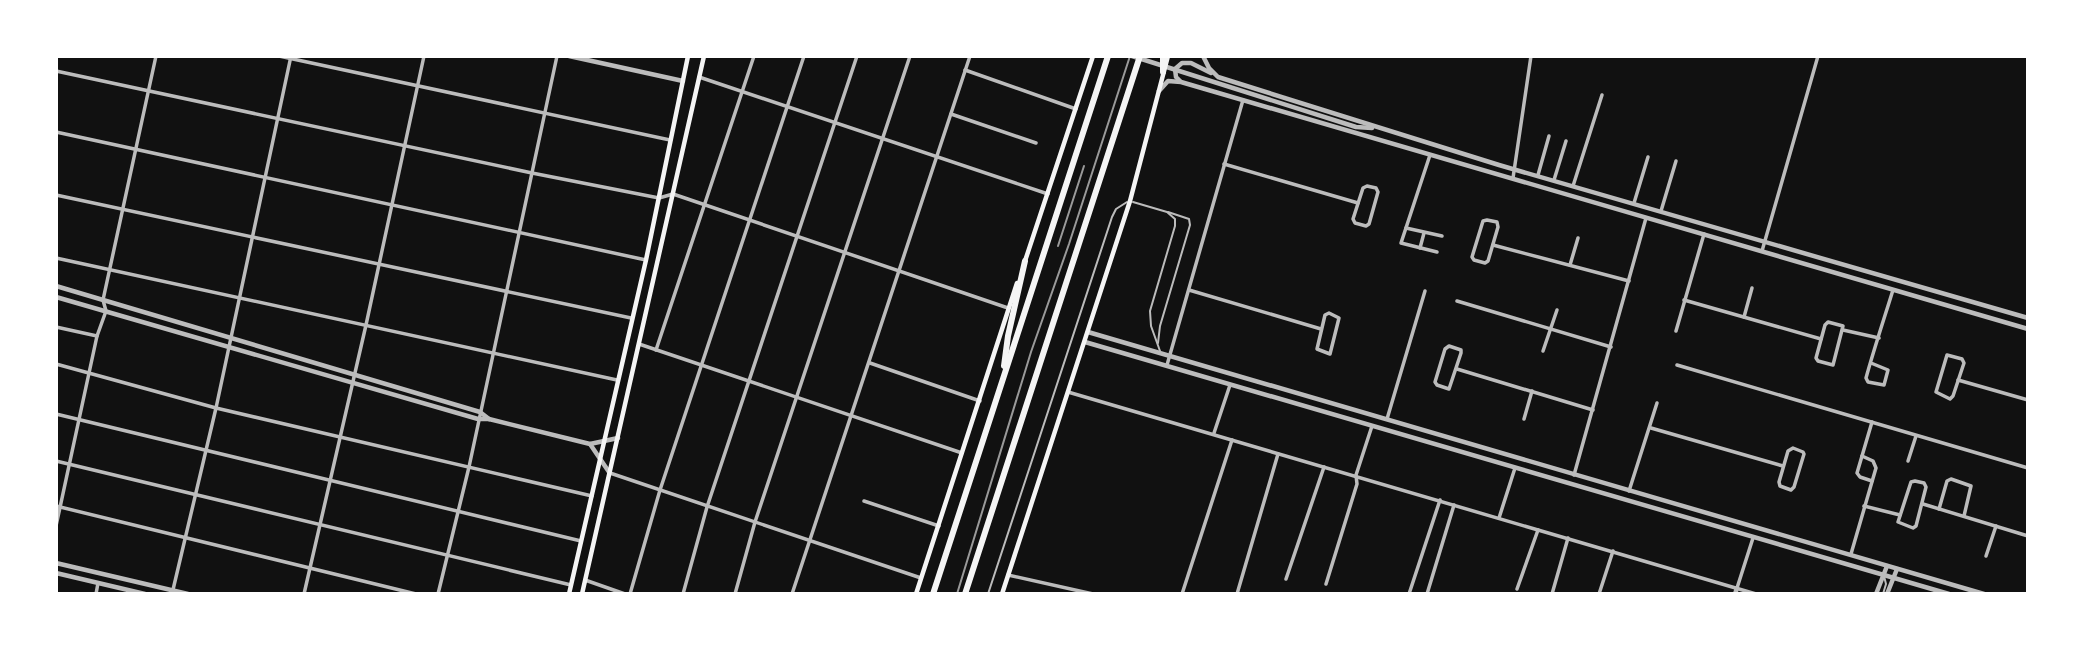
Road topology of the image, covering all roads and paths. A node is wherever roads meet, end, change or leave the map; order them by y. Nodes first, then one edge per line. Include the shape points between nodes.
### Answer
1 (156, 56) edge
2 (279, 56) edge
3 (424, 56) edge
4 (557, 56) edge
5 (569, 56) edge
6 (688, 56) edge
7 (704, 56) edge
8 (754, 56) edge
9 (804, 56) edge
10 (857, 56) edge
11 (910, 56) edge
12 (970, 56) edge
13 (1093, 56) edge
14 (1108, 56) edge
15 (1132, 56) edge
16 (1140, 56) edge
17 (1166, 56) edge
18 (1203, 56) edge
19 (1531, 56) edge
20 (1818, 56) edge
21 (291, 57) edge
22 (965, 70) junction
23 (56, 71) edge
24 (1163, 72) joint
25 (1215, 75) junction
26 (699, 77) junction
27 (683, 81) junction
28 (1181, 82) junction
29 (418, 86) junction
30 (150, 91) junction
31 (743, 91) junction
32 (1157, 93) junction
33 (1602, 95) dead end
34 (1243, 100) junction
35 (787, 106) junction
36 (1076, 109) junction
37 (546, 113) junction
38 (951, 114) junction
39 (278, 118) junction
40 (835, 122) junction
41 (1356, 127) junction
42 (1377, 127) junction
43 (56, 132) edge
44 (1549, 136) dead end
45 (883, 137) junction
46 (1375, 138) junction
47 (670, 140) junction
48 (1566, 141) dead end
49 (405, 144) junction
50 (1036, 144) dead end
51 (137, 150) junction
52 (1431, 153) junction
53 (937, 156) junction
54 (1648, 157) dead end
55 (1676, 161) dead end
56 (1224, 164) junction
57 (1515, 170) junction
58 (532, 173) junction
59 (1538, 175) junction
60 (264, 177) junction
61 (1513, 178) junction
62 (1554, 180) junction
63 (1573, 186) junction
64 (673, 194) junction
65 (1048, 194) junction
66 (56, 195) edge
67 (659, 198) junction
68 (1130, 201) junction
69 (1358, 203) junction
70 (1633, 203) junction
71 (392, 206) junction
72 (705, 206) junction
73 (124, 210) junction
74 (1661, 211) junction
75 (1167, 212) junction
76 (1646, 218) junction
77 (749, 221) junction
78 (1406, 228) junction
79 (519, 233) junction
80 (1424, 233) junction
81 (1704, 234) junction
82 (1442, 236) dead end
83 (252, 237) junction
84 (797, 237) junction
85 (1578, 238) dead end
86 (1765, 241) junction
87 (1493, 245) junction
88 (1784, 246) junction
89 (1420, 248) junction
90 (1762, 251) junction
91 (845, 253) junction
92 (1437, 253) dead end
93 (1783, 257) junction
94 (56, 258) edge
95 (646, 260) junction
96 (1025, 261) junction
97 (379, 265) junction
98 (1570, 265) junction
99 (110, 270) junction
100 (899, 271) junction
101 (1629, 281) junction
102 (56, 286) edge
103 (1752, 288) dead end
104 (1893, 289) junction
105 (1189, 290) junction
106 (1425, 291) dead end
107 (506, 293) junction
108 (56, 297) edge
109 (239, 298) junction
110 (103, 300) junction
111 (1684, 300) junction
112 (1457, 302) dead end
113 (1009, 308) junction
114 (1556, 310) dead end
115 (106, 311) junction
116 (1744, 317) junction
117 (631, 318) junction
118 (2028, 318) edge
119 (366, 325) junction
120 (56, 327) edge
121 (1321, 329) junction
122 (2028, 329) edge
123 (1549, 330) junction
124 (1843, 330) junction
125 (1676, 331) dead end
126 (1088, 332) junction
127 (97, 336) junction
128 (1880, 338) junction
129 (231, 339) junction
130 (1821, 339) junction
131 (1085, 342) junction
132 (639, 344) junction
133 (1158, 347) junction
134 (1611, 347) junction
135 (229, 349) junction
136 (656, 350) junction
137 (1544, 351) dead end
138 (494, 352) junction
139 (1161, 353) junction
140 (1170, 356) junction
141 (870, 363) junction
142 (1871, 363) junction
143 (56, 364) edge
144 (1167, 365) junction
145 (1677, 365) dead end
146 (701, 366) junction
147 (1457, 369) junction
148 (89, 372) junction
149 (353, 375) junction
150 (617, 380) junction
151 (1958, 380) junction
152 (1002, 381) junction
153 (749, 382) junction
154 (351, 384) junction
155 (1230, 384) junction
156 (1532, 391) junction
157 (1068, 392) junction
158 (797, 398) junction
159 (2028, 400) edge
160 (980, 401) junction
161 (1657, 403) dead end
162 (216, 408) junction
163 (1593, 410) junction
164 (480, 412) junction
165 (56, 414) edge
166 (851, 416) junction
167 (478, 419) junction
168 (489, 419) junction
169 (1387, 419) junction
170 (1524, 419) dead end
171 (79, 420) junction
172 (1872, 422) junction
173 (1372, 426) junction
174 (1651, 428) junction
175 (1214, 433) junction
176 (1916, 435) junction
177 (340, 438) junction
178 (618, 438) junction
179 (604, 440) junction
180 (1232, 440) junction
181 (590, 444) junction
182 (205, 452) junction
183 (962, 453) junction
184 (1278, 454) junction
185 (1862, 456) junction
186 (601, 457) junction
187 (56, 461) edge
188 (1908, 461) dead end
189 (70, 464) junction
190 (1783, 466) junction
191 (469, 467) junction
192 (1324, 467) junction
193 (1515, 468) junction
194 (2028, 468) edge
195 (610, 473) junction
196 (1356, 475) junction
197 (1574, 475) junction
198 (331, 481) junction
199 (1872, 481) junction
200 (594, 484) junction
201 (607, 487) junction
202 (660, 490) junction
203 (1629, 491) junction
204 (195, 496) junction
205 (592, 496) junction
206 (1440, 500) junction
207 (864, 501) dead end
208 (1923, 504) junction
209 (1454, 505) junction
210 (59, 506) edge
211 (1864, 506) junction
212 (708, 507) junction
213 (1939, 509) junction
214 (457, 511) junction
215 (1900, 515) junction
216 (1964, 516) junction
217 (1499, 518) junction
218 (755, 522) junction
219 (321, 524) junction
220 (56, 526) edge
221 (939, 526) junction
222 (1996, 526) junction
223 (1538, 530) junction
224 (2028, 536) edge
225 (1568, 538) junction
226 (1753, 538) junction
227 (185, 539) junction
228 (809, 540) junction
229 (582, 541) junction
230 (1612, 551) junction
231 (1851, 554) junction
232 (447, 555) junction
233 (1986, 556) dead end
234 (56, 563) edge
235 (1887, 566) junction
236 (1897, 569) junction
237 (310, 570) junction
238 (56, 573) edge
239 (1008, 575) junction
240 (1884, 575) junction
241 (922, 578) junction
242 (1893, 578) junction
243 (1286, 579) dead end
244 (585, 580) junction
245 (98, 583) junction
246 (1326, 584) dead end
247 (571, 585) junction
248 (1517, 589) dead end
249 (1736, 591) edge
250 (173, 592) edge
251 (96, 594) edge
252 (145, 594) edge
253 (188, 594) edge
254 (304, 594) edge
255 (416, 594) edge
256 (438, 594) edge
257 (569, 594) edge
258 (582, 594) edge
259 (628, 594) edge
260 (683, 594) edge
261 (735, 594) edge
262 (792, 594) edge
263 (916, 594) edge
264 (933, 594) edge
265 (965, 594) edge
266 (988, 594) edge
267 (1002, 594) edge
268 (1094, 594) edge
269 (1182, 594) edge
270 (1237, 594) edge
271 (1409, 594) edge
272 (1427, 594) edge
273 (1552, 594) edge
274 (1599, 594) edge
275 (1756, 594) edge
276 (1876, 594) edge
277 (1885, 594) edge
278 (1949, 594) edge
279 (1984, 594) edge

1 - 30 street
2 - 21 street
3 - 29 street
4 - 37 street
5 - 27 street
6 - 27 main road
7 - 26 main road
8 - 31 street
9 - 35 street
10 - 40 street
11 - 45 street
12 - 22 street
13 - 36 main road
14 - 152 highway
15 - 41 street
16 - 265 highway
17 - 24 highway
18 - 25 street
19 - 57 street
20 - 86 street
21 - 29 street
21 - 39 street
22 - 36 street
22 - 38 street
23 - 30 street
24 - 32 main road
25 - 28 street via 1182,63 1175,71
25 - 42 street
26 - 31 street
26 - 64 main road
27 - 47 main road
28 - 32 street via 1168,81
28 - 34 street
29 - 37 street
29 - 49 street
30 - 39 street
30 - 51 street
31 - 35 street
31 - 72 street
32 - 68 main road
33 - 63 street
34 - 46 street
34 - 56 street
35 - 40 street
35 - 77 street
36 - 65 main road
37 - 47 street
37 - 58 street
38 - 50 street
38 - 53 street
39 - 49 street
39 - 60 street
40 - 45 street
40 - 84 street
41 - 42 street
41 - 46 street
42 - 57 street
43 - 51 street
44 - 59 street
45 - 53 street
45 - 91 street
46 - 52 street
47 - 67 main road
48 - 62 street
49 - 58 street
49 - 71 street
51 - 60 street
51 - 73 street
52 - 61 street
52 - 78 street
53 - 65 street
53 - 100 street
54 - 70 street
55 - 74 street
56 - 69 street
56 - 105 street
57 - 59 street
57 - 61 street
58 - 67 street
58 - 79 street
59 - 62 street
60 - 71 street
60 - 83 street
61 - 76 street
62 - 63 street
63 - 70 street
64 - 67 street
64 - 72 street
64 - 132 main road
65 - 96 main road
66 - 73 street
67 - 95 main road
68 - 75 lane
68 - 126 main road
68 - 266 lane via 1112,216
69 - 69 street via 1364,186 1377,189 1368,226 1353,221
70 - 74 street
71 - 79 street
71 - 97 street
72 - 77 street
72 - 136 street
73 - 83 street
73 - 99 street
74 - 86 street
75 - 133 lane via 1175,226 1150,311
75 - 133 lane via 1189,219 1190,225
76 - 81 street
76 - 101 street
77 - 84 street
77 - 146 street
78 - 80 street
78 - 89 street via 1401,243
79 - 95 street
79 - 107 street
80 - 82 street
80 - 89 street
81 - 90 street
81 - 111 street
83 - 97 street
83 - 109 street
84 - 91 street
84 - 153 street
85 - 98 street
86 - 88 street
86 - 90 street
87 - 87 street via 1486,263 1472,259 1485,220 1498,223
87 - 98 street
88 - 93 street via 1779,251
88 - 118 street
89 - 92 street
90 - 93 street
91 - 100 street
91 - 158 street
93 - 104 street
94 - 99 street
95 - 117 main road
96 - 113 main road
96 - 152 highway
97 - 107 street
97 - 119 street
98 - 101 street
99 - 109 street
99 - 110 street
100 - 113 street
100 - 141 street
101 - 134 street
102 - 110 street
103 - 116 street
104 - 122 street
104 - 128 street
105 - 121 street
105 - 140 street
106 - 169 street
107 - 117 street
107 - 138 street
108 - 115 street
109 - 119 street
109 - 129 street
110 - 115 street
110 - 129 street
111 - 116 street
111 - 125 street
112 - 123 street
113 - 160 main road
114 - 123 street
115 - 127 street
115 - 135 street
116 - 130 street
117 - 150 main road
119 - 138 street
119 - 149 street
120 - 127 street
121 - 121 street via 1317,350 1330,354 1339,316 1326,314
123 - 134 street
123 - 137 street
124 - 128 street
124 - 130 street via 1841,324 1826,322
124 - 130 street via 1833,365 1816,359
126 - 131 main road
126 - 139 street
127 - 148 street
128 - 142 street
129 - 135 street
129 - 149 street
131 - 144 street
131 - 157 main road
132 - 136 street
132 - 178 main road
133 - 139 lane
134 - 163 street
135 - 154 street
135 - 162 street
136 - 146 street
138 - 150 street
138 - 164 street
139 - 140 street
139 - 144 lane
140 - 144 street
140 - 169 street
141 - 160 street
141 - 166 street
142 - 142 street via 1866,380 1884,385 1888,370
143 - 148 street
144 - 155 street
145 - 172 street
146 - 153 street
146 - 202 street
147 - 147 street via 1449,389 1435,383 1447,347 1461,351
147 - 156 street
148 - 162 street
148 - 171 street
149 - 154 street
149 - 164 street
150 - 179 main road
151 - 151 street via 1951,399 1936,394 1947,355 1964,361
151 - 159 street
152 - 264 highway
153 - 158 street
153 - 212 street
154 - 167 street
154 - 177 street
155 - 173 street
155 - 175 street
156 - 163 street
156 - 170 street
157 - 175 street
157 - 239 main road
158 - 166 street
158 - 218 street
160 - 183 main road
161 - 174 street
162 - 177 street
162 - 182 street
163 - 197 street
164 - 167 street
164 - 168 street
165 - 171 street
166 - 183 street
166 - 228 street
167 - 168 street
167 - 191 street
168 - 181 street
169 - 197 street
171 - 182 street
171 - 189 street
172 - 176 street
172 - 185 street
173 - 193 street
173 - 196 street
174 - 190 street
174 - 203 street
175 - 180 street
176 - 188 street
176 - 194 street
177 - 191 street
177 - 198 street
178 - 179 street
178 - 195 main road
179 - 181 street
179 - 186 main road
180 - 184 street
180 - 269 street
181 - 186 street
182 - 198 street
182 - 204 street
183 - 221 main road
184 - 192 street
184 - 270 street
185 - 199 street via 1874,463
185 - 199 street via 1857,475
186 - 195 street
186 - 200 main road
187 - 189 street
189 - 204 street
189 - 210 street
190 - 190 street via 1790,449 1804,453 1793,489 1779,485
191 - 205 street
191 - 214 street
192 - 196 street
192 - 243 street
193 - 217 street
193 - 226 street
195 - 201 main road
195 - 202 street
196 - 206 street
196 - 246 street
197 - 203 street
198 - 214 street
198 - 219 street
199 - 211 street
200 - 201 main road
200 - 205 main road
201 - 244 main road
202 - 212 street
202 - 259 street
203 - 231 street
204 - 219 street
204 - 227 street
205 - 229 main road
206 - 209 street
206 - 271 street
207 - 221 street
208 - 213 street
208 - 215 street via 1915,528 1899,524
208 - 215 street via 1926,485 1912,481
209 - 217 street
209 - 272 street
210 - 220 street
210 - 227 street
211 - 215 street
211 - 231 street
212 - 218 street
212 - 260 street
213 - 216 street
213 - 216 street via 1947,481 1960,482 1971,486
214 - 229 street
214 - 232 street
216 - 222 street
217 - 223 street
218 - 228 street
218 - 261 street
219 - 232 street
219 - 237 street
221 - 241 main road
222 - 224 street
222 - 233 street
223 - 225 street
223 - 248 street
225 - 230 street
225 - 273 street
226 - 240 street
226 - 249 street
227 - 237 street
227 - 250 street
228 - 241 street
228 - 262 street
229 - 247 main road
230 - 249 street
230 - 274 street
231 - 235 street
232 - 247 street
232 - 256 street
234 - 250 street
235 - 236 street
235 - 240 street
236 - 242 street
236 - 279 street
237 - 254 street
237 - 255 street
238 - 245 street
239 - 267 main road
239 - 268 street
240 - 242 street
240 - 276 street
240 - 277 lane
241 - 263 main road
242 - 277 street
242 - 278 street
244 - 258 main road
244 - 259 street
245 - 251 street
245 - 252 street
247 - 257 main road
249 - 275 street
250 - 253 street

